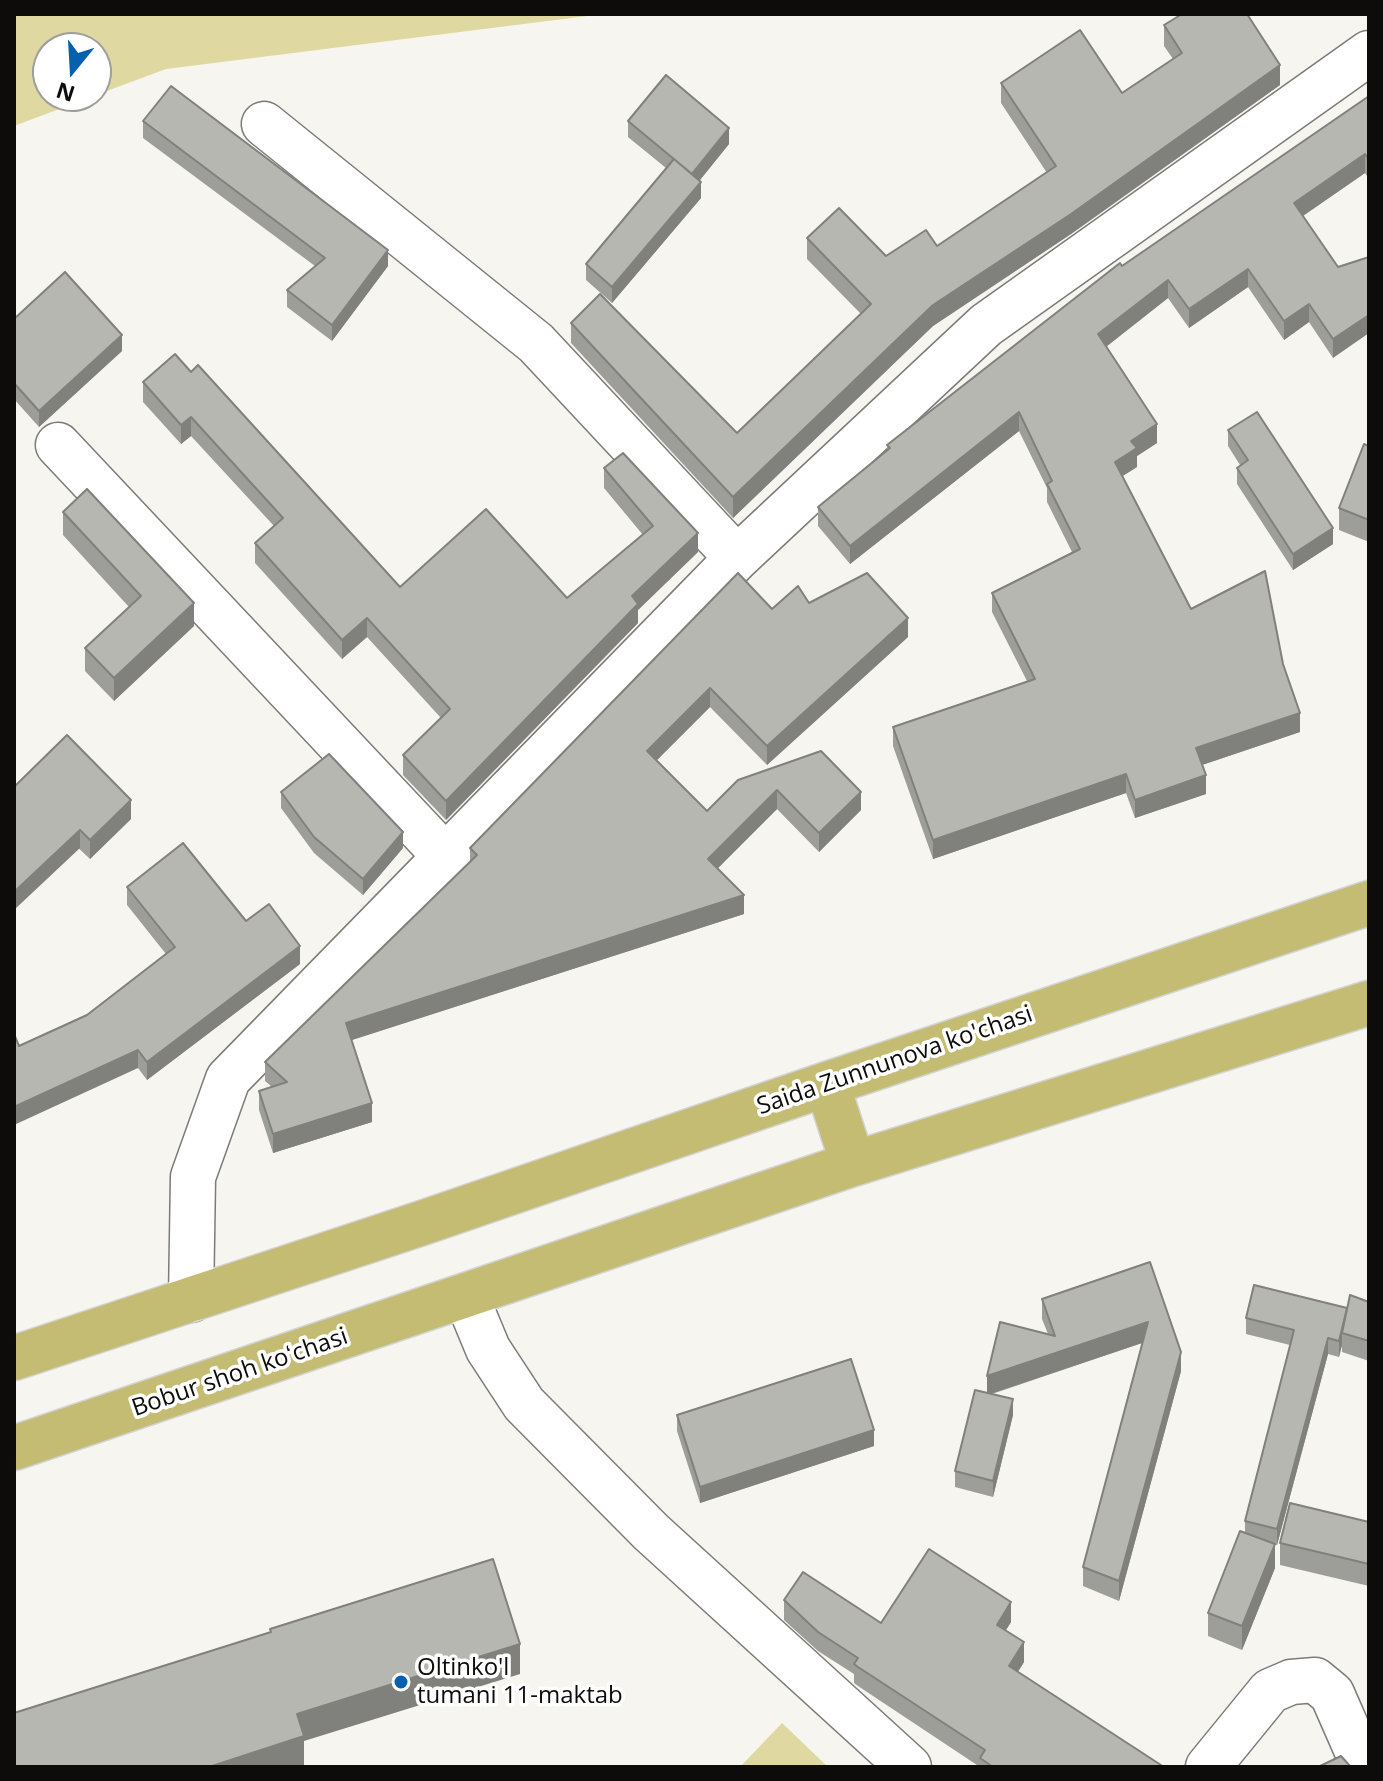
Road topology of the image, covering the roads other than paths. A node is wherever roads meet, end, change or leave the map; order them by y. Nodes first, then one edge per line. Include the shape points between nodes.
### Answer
1 (1369, 53) edge
2 (264, 124) dead end
3 (58, 445) dead end
4 (737, 558) junction
5 (444, 855) junction
6 (1369, 903) edge
7 (1369, 1003) edge
8 (827, 1084) junction
9 (853, 1164) junction
10 (466, 1296) junction
11 (191, 1300) junction
12 (14, 1358) edge
13 (14, 1448) edge
14 (909, 1767) edge
15 (1208, 1767) edge
16 (1364, 1767) edge

1 - 4 street via 986,325
2 - 4 street via 536,343
3 - 5 street
4 - 5 street
5 - 11 street via 228,1079 193,1177
6 - 8 main road, Saida Zunnunova ko'chasi
7 - 9 main road
8 - 9 main road
8 - 11 main road, Saida Zunnunova ko'chasi
9 - 10 main road
10 - 13 main road, Bobur shoh koʻchasi
10 - 14 street via 488,1349 524,1404 651,1532
11 - 12 main road
15 - 16 street via 1270,1691 1315,1680 1332,1694

